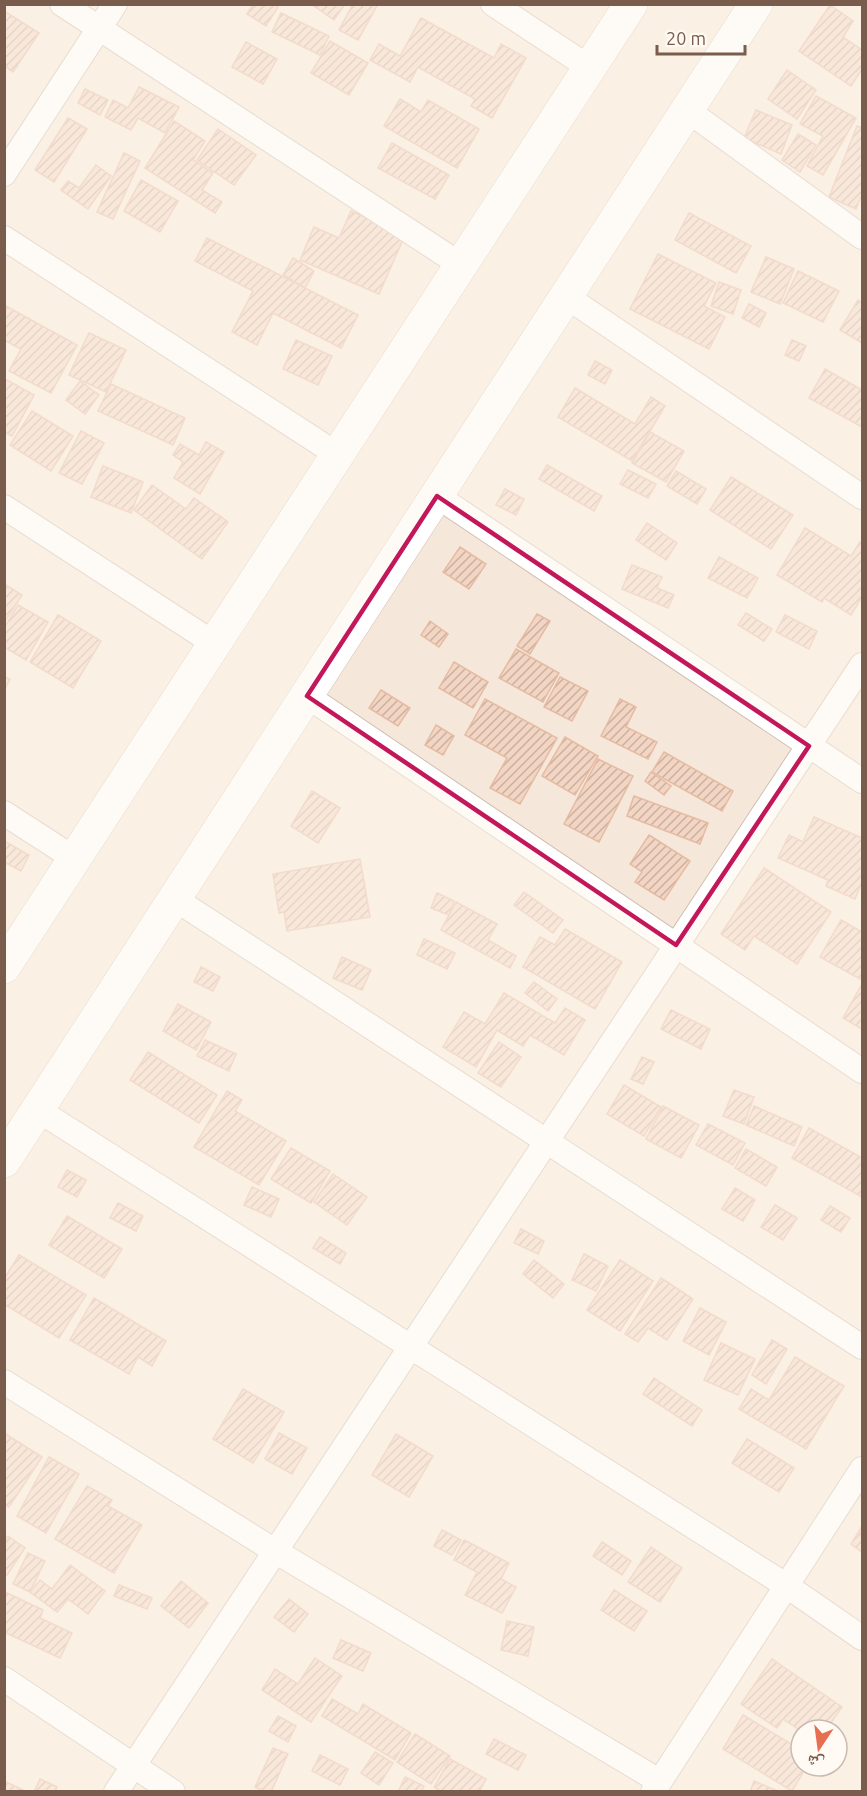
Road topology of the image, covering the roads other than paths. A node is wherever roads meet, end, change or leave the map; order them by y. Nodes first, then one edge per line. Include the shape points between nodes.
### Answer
1 (62, 4) edge
2 (115, 4) edge
3 (493, 4) edge
4 (632, 4) edge
5 (756, 4) edge
6 (99, 29) junction
7 (590, 68) junction
8 (687, 110) junction
9 (4, 174) edge
10 (862, 237) edge
11 (4, 238) edge
12 (461, 265) junction
13 (567, 297) junction
14 (338, 455) junction
15 (437, 496) junction
16 (862, 497) edge
17 (4, 507) edge
18 (215, 644) junction
19 (862, 665) edge
20 (307, 696) junction
21 (809, 746) junction
22 (862, 781) edge
23 (4, 813) edge
24 (75, 859) junction
25 (175, 899) junction
26 (676, 945) junction
27 (4, 967) edge
28 (862, 1071) edge
29 (38, 1110) junction
30 (547, 1141) junction
31 (4, 1161) edge
32 (411, 1347) junction
33 (862, 1347) edge
34 (4, 1382) edge
35 (862, 1469) edge
36 (275, 1551) junction
37 (786, 1586) junction
38 (862, 1638) edge
39 (4, 1679) edge
40 (132, 1766) junction
41 (656, 1786) edge
42 (116, 1791) edge
43 (173, 1791) edge

1 - 6 street
2 - 6 street
3 - 7 street
4 - 7 street
5 - 8 street
6 - 9 street
6 - 12 street
7 - 12 street
8 - 10 street
8 - 13 street
11 - 14 street
12 - 14 street
13 - 15 street
13 - 16 street
14 - 18 street
15 - 20 street
15 - 21 street
17 - 18 street
18 - 24 street
19 - 21 street
20 - 25 street
20 - 26 street
21 - 22 street
21 - 26 street
23 - 24 street
24 - 27 street
25 - 29 street
25 - 30 street
26 - 28 street
26 - 30 street
29 - 31 street
29 - 32 street
30 - 32 street
30 - 33 street
32 - 36 street
32 - 37 street
34 - 36 street
35 - 37 street
36 - 40 street
36 - 41 street
37 - 38 street
37 - 41 street
39 - 40 street
40 - 42 street
40 - 43 street

